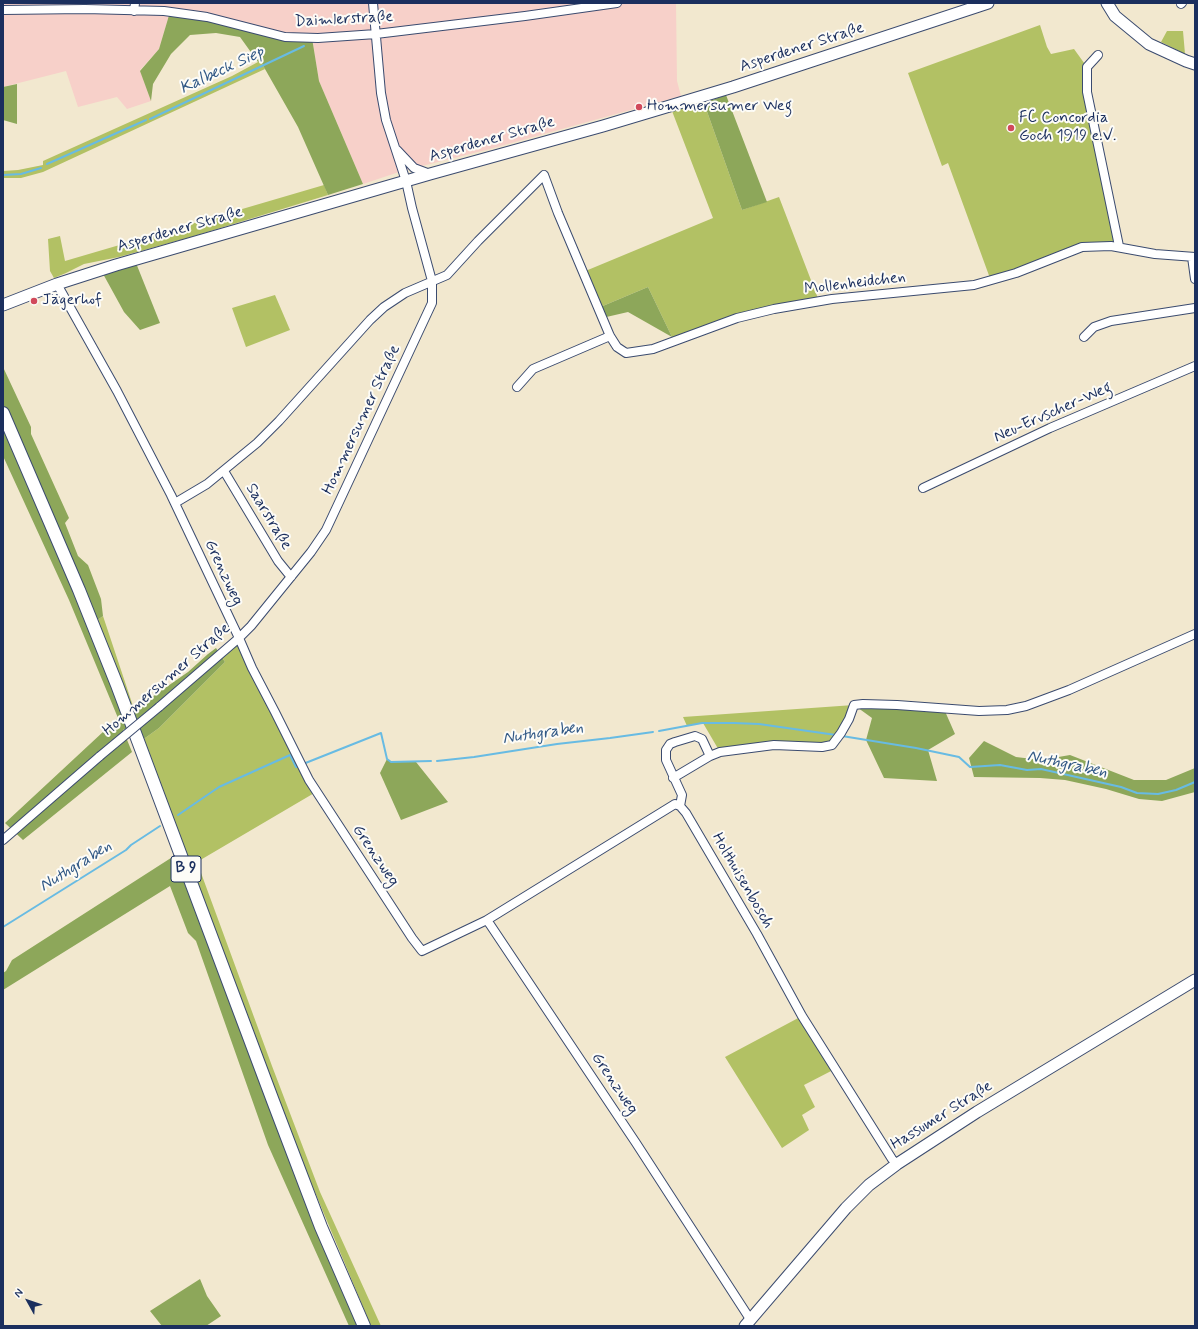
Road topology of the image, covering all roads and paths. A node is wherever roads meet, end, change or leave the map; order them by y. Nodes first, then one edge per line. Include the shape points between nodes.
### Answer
1 (374, 3) edge
2 (616, 3) edge
3 (988, 3) edge
4 (1107, 3) edge
5 (135, 7) edge
6 (3, 10) edge
7 (376, 34) junction
8 (1098, 55) dead end
9 (1195, 64) edge
10 (395, 148) junction
11 (430, 174) junction
12 (406, 181) junction
13 (1115, 246) junction
14 (1194, 257) edge
15 (1195, 279) edge
16 (432, 281) junction
17 (57, 284) junction
18 (3, 305) edge
19 (1195, 308) edge
20 (610, 336) junction
21 (1084, 337) dead end
22 (1195, 366) edge
23 (517, 387) dead end
24 (3, 414) edge
25 (224, 471) junction
26 (923, 488) dead end
27 (175, 503) junction
28 (291, 577) junction
29 (1195, 634) edge
30 (239, 638) junction
31 (710, 756) junction
32 (673, 778) junction
33 (680, 806) junction
34 (3, 840) edge
35 (487, 920) junction
36 (1195, 980) edge
37 (897, 1164) junction
38 (748, 1323) edge
39 (364, 1326) edge

1 - 7 street, Hommersumer Straße
2 - 7 street, Daimlerstraße
3 - 11 main road, Asperdener Straße via 733,87
4 - 9 main road via 1115,16 1149,44
5 - 6 street, Daimlerstraße
5 - 7 street, Daimlerstraße via 207,17 285,37 325,38
7 - 10 street, Hommersumer Straße via 381,93
8 - 13 street via 1087,67 1087,92
10 - 11 street via 414,168
10 - 12 street, Hommersumer Straße
11 - 12 main road, Asperdener Straße
12 - 16 street, Hommersumer Straße
12 - 17 main road, Asperdener Straße
13 - 14 street via 1154,254
13 - 20 street, Mollenheidchen via 1082,247 974,285 832,299 774,309 736,318 653,349 626,353 617,347
14 - 15 street
16 - 20 street, Mollenheidchen via 447,275 544,174
16 - 25 street via 405,293 370,320 279,421
16 - 28 street, Hommersumer Straße via 432,303 326,530
17 - 18 main road, Asperdener Straße
17 - 27 street, Grenzweg via 117,390
19 - 21 street via 1111,321 1094,326
20 - 23 street via 533,369
22 - 26 street, Neu-Ervscher-Weg via 1050,428
24 - 39 main road, B 9 via 117,685 275,1108 321,1226
25 - 27 street
25 - 28 street, Saarstraße via 278,561
27 - 30 street, Grenzweg
28 - 30 street, Hommersumer Straße
29 - 31 street via 1069,690 1031,704 1007,710 980,711 854,705 849,719 832,745 774,745 720,752
30 - 34 street, Hommersumer Straße, bridge
30 - 35 street, Grenzweg via 309,780 422,951
31 - 32 street
31 - 32 street via 702,739 695,736 670,744 665,754
32 - 33 street via 682,795
33 - 35 street via 675,804
33 - 37 street, Holthuisenbosch via 802,1016
35 - 38 street, Grenzweg via 636,1143
36 - 37 main road, Hassumer Straße via 977,1112
37 - 38 main road, Hassumer Straße via 869,1185 846,1208

